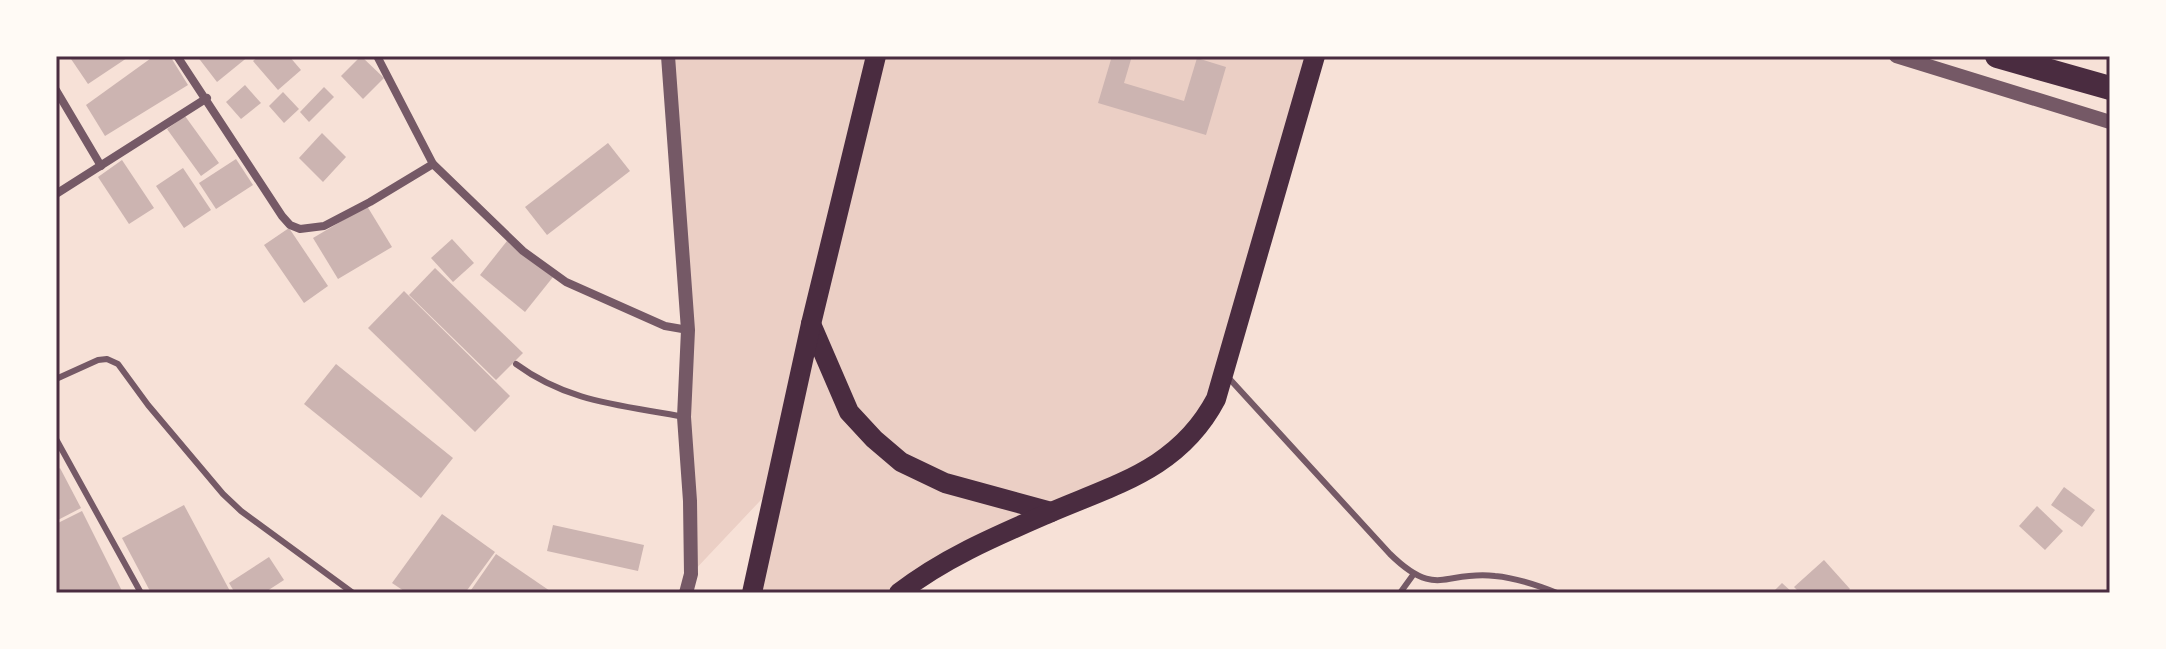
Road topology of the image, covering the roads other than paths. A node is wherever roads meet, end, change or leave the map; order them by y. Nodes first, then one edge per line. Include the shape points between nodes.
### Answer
1 (177, 56) edge
2 (377, 56) edge
3 (668, 56) edge
4 (876, 56) edge
5 (1315, 56) edge
6 (1896, 56) edge
7 (1997, 56) edge
8 (2110, 88) edge
9 (56, 90) edge
10 (207, 98) junction
11 (2110, 122) edge
12 (433, 164) junction
13 (101, 166) junction
14 (56, 194) edge
15 (811, 324) junction
16 (688, 330) junction
17 (516, 364) dead end
18 (1224, 372) junction
19 (56, 379) edge
20 (684, 417) junction
21 (56, 439) edge
22 (1051, 512) junction
23 (1413, 575) junction
24 (141, 593) edge
25 (353, 593) edge
26 (686, 593) edge
27 (752, 593) edge
28 (899, 593) edge
29 (1400, 593) edge
30 (1557, 593) edge

1 - 10 street
2 - 12 street
3 - 16 street
4 - 15 main road
5 - 18 main road
6 - 11 street
7 - 8 highway
9 - 13 street
10 - 12 street via 282,216 300,229 324,226
10 - 13 street
12 - 16 street via 523,251 566,282 665,326
13 - 14 street
15 - 22 main road via 849,412 901,462 945,483
15 - 27 main road
16 - 20 street
17 - 20 lane via 580,398
18 - 22 main road via 1203,421 1162,462
18 - 23 lane
19 - 25 lane via 98,360 118,364 223,494
20 - 26 street via 691,574
21 - 24 lane
22 - 28 main road via 928,570
23 - 29 lane
23 - 30 lane via 1444,581 1493,575

